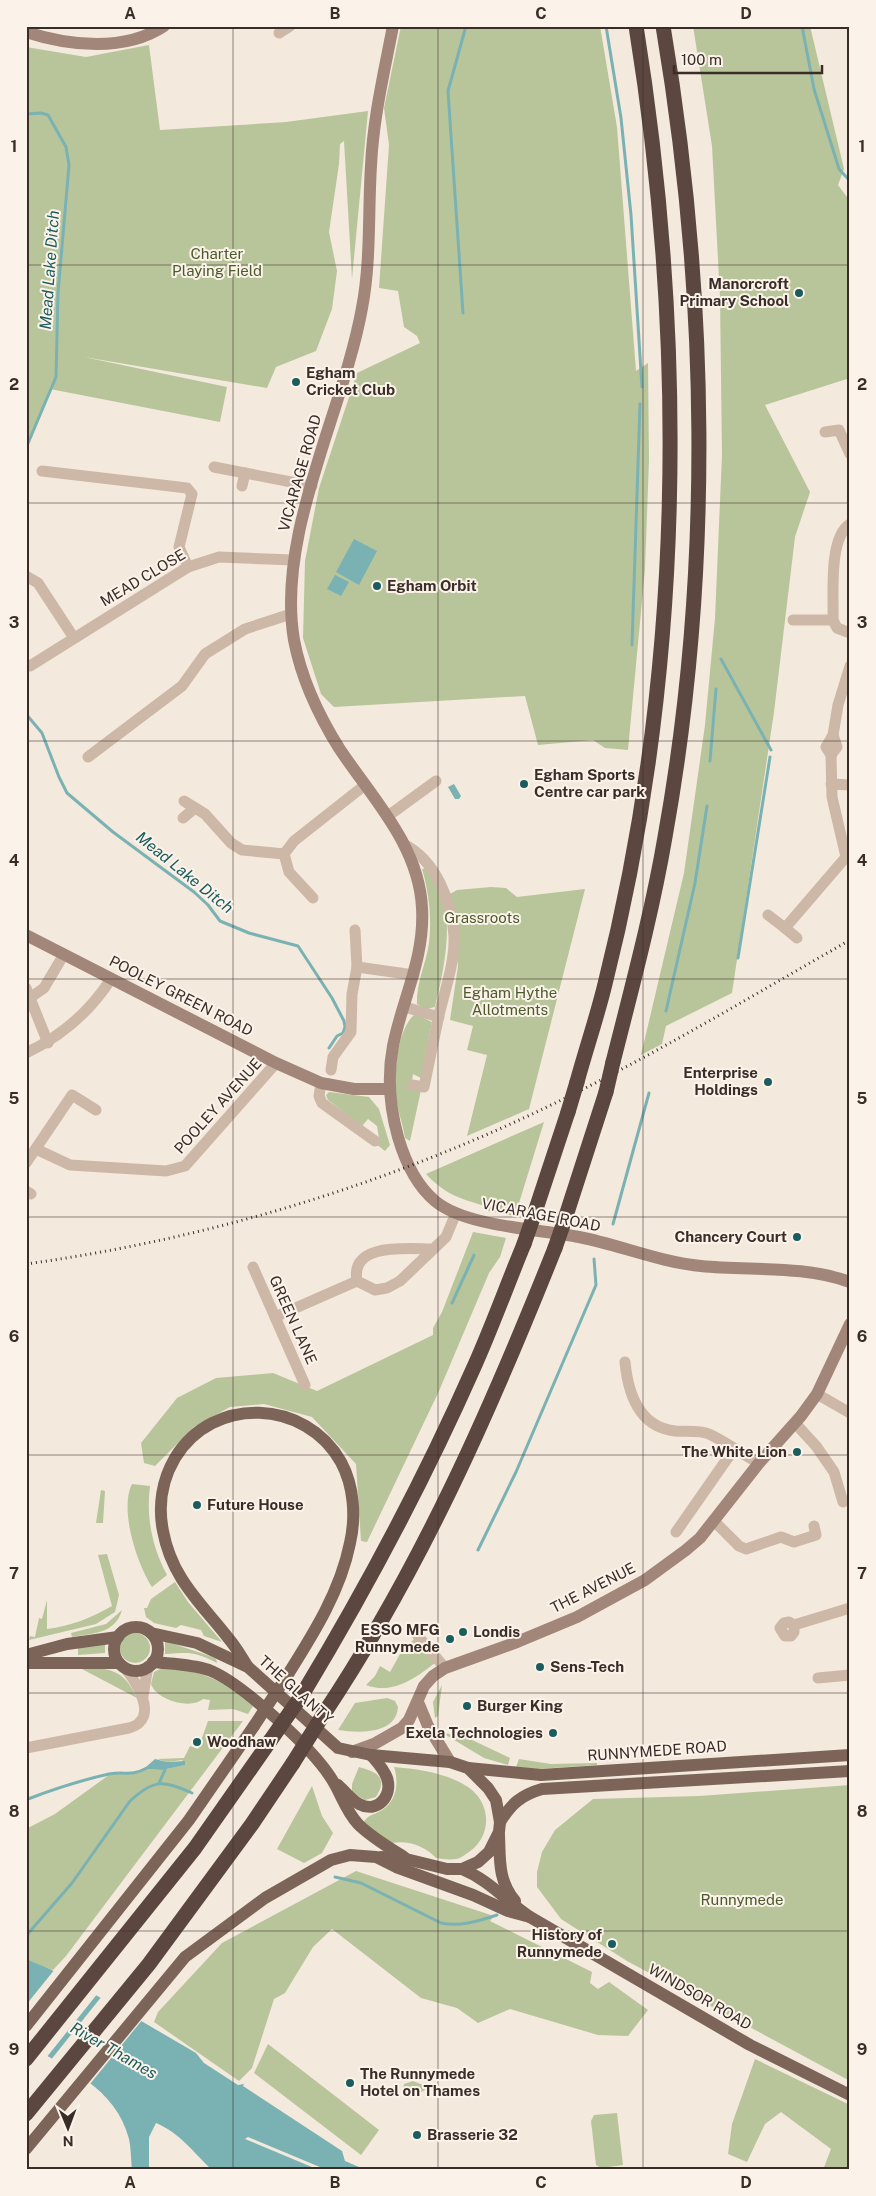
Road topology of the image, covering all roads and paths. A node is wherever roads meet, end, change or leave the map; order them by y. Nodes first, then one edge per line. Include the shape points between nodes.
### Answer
1 (164, 26) edge
2 (290, 26) edge
3 (393, 26) edge
4 (636, 26) edge
5 (664, 26) edge
6 (26, 32) edge
7 (278, 34) dead end
8 (825, 432) dead end
9 (850, 454) edge
10 (214, 467) dead end
11 (42, 471) dead end
12 (245, 473) junction
13 (242, 486) dead end
14 (312, 486) junction
15 (850, 524) edge
16 (293, 560) junction
17 (188, 567) junction
18 (26, 576) edge
19 (291, 614) junction
20 (793, 620) dead end
21 (833, 620) junction
22 (850, 633) edge
23 (74, 638) junction
24 (33, 659) dead end
25 (850, 666) edge
26 (88, 757) dead end
27 (831, 784) junction
28 (365, 785) junction
29 (850, 785) edge
30 (432, 789) dead end
31 (184, 802) dead end
32 (195, 808) junction
33 (388, 816) junction
34 (182, 818) dead end
35 (404, 845) junction
36 (284, 854) junction
37 (313, 898) dead end
38 (768, 914) dead end
39 (785, 928) junction
40 (355, 930) dead end
41 (26, 935) edge
42 (798, 938) dead end
43 (60, 961) dead end
44 (357, 967) junction
45 (414, 975) junction
46 (111, 978) junction
47 (29, 993) edge
48 (405, 1007) junction
49 (439, 1017) junction
50 (48, 1043) junction
51 (26, 1053) edge
52 (276, 1063) junction
53 (331, 1070) dead end
54 (321, 1083) junction
55 (412, 1085) dead end
56 (389, 1089) junction
57 (96, 1110) dead end
58 (371, 1135) dead end
59 (36, 1149) junction
60 (26, 1163) edge
61 (456, 1214) junction
62 (432, 1249) junction
63 (253, 1267) dead end
64 (357, 1281) junction
65 (850, 1282) edge
66 (275, 1317) junction
67 (850, 1324) edge
68 (625, 1362) dead end
69 (305, 1385) dead end
70 (817, 1394) junction
71 (850, 1413) edge
72 (795, 1423) junction
73 (734, 1450) junction
74 (759, 1464) junction
75 (843, 1502) dead end
76 (714, 1521) junction
77 (814, 1526) dead end
78 (676, 1532) dead end
79 (850, 1608) edge
80 (794, 1625) dead end
81 (151, 1632) junction
82 (418, 1636) dead end
83 (118, 1637) junction
84 (26, 1655) edge
85 (26, 1663) edge
86 (151, 1664) junction
87 (121, 1665) junction
88 (248, 1667) junction
89 (445, 1668) junction
90 (850, 1675) edge
91 (818, 1678) dead end
92 (143, 1696) junction
93 (418, 1702) junction
94 (26, 1748) edge
95 (352, 1752) junction
96 (371, 1755) junction
97 (850, 1755) edge
98 (450, 1762) junction
99 (468, 1768) junction
100 (850, 1771) edge
101 (331, 1778) junction
102 (499, 1827) junction
103 (376, 1857) junction
104 (406, 1859) junction
105 (462, 1869) junction
106 (534, 1919) junction
107 (26, 2026) edge
108 (26, 2060) edge
109 (850, 2095) edge
110 (26, 2114) edge
111 (26, 2148) edge

1 - 6 main road via 121,43 87,44
2 - 7 street
3 - 14 main road, VICARAGE ROAD via 373,137 363,306
4 - 108 highway, bridge via 655,153 669,326 671,460 667,577 657,683 637,831 605,985 577,1082 524,1244 475,1365 389,1543 302,1695 195,1848
5 - 110 highway, bridge via 679,119 696,307 699,443 695,582 684,698 665,837 650,916 606,1092 555,1248 503,1378 444,1506 378,1626 252,1824 149,1964
8 - 9 street via 839,430
10 - 12 street
11 - 17 street via 187,488 192,494 180,547
12 - 13 street
12 - 14 street
14 - 16 main road, VICARAGE ROAD
15 - 21 street via 838,538 830,561
16 - 17 street, MEAD CLOSE via 219,557
16 - 19 main road, VICARAGE ROAD
17 - 23 street, MEAD CLOSE
18 - 23 street via 38,583
19 - 26 street via 245,629 204,654 182,686
19 - 28 main road, VICARAGE ROAD via 298,657 313,697 336,743
20 - 21 street
21 - 22 street via 837,628
23 - 24 street, MEAD CLOSE
25 - 27 street via 833,735 837,747 831,755
27 - 29 street
27 - 39 street via 846,857
28 - 33 main road, VICARAGE ROAD
28 - 36 street via 294,841
30 - 33 street
31 - 32 street
32 - 34 street
32 - 36 street via 242,850
33 - 35 main road, VICARAGE ROAD
35 - 45 main road, VICARAGE ROAD via 416,876 422,907 422,933
35 - 49 street, VICARAGE ROAD via 417,851 447,895 454,936
36 - 37 street via 290,872
38 - 39 street
39 - 42 street
40 - 44 street
41 - 46 main road, POOLEY GREEN ROAD
43 - 47 street via 44,988
44 - 45 street
44 - 53 street via 351,1032 333,1057
45 - 48 main road, VICARAGE ROAD
46 - 50 street via 87,1012
46 - 52 main road, POOLEY GREEN ROAD
47 - 50 street
48 - 49 street
48 - 56 main road, VICARAGE ROAD via 393,1046
49 - 55 street, VICARAGE ROAD via 424,1087
50 - 51 street
52 - 54 main road, POOLEY GREEN ROAD
52 - 59 street, POOLEY AVENUE via 185,1166 175,1170 70,1165
54 - 56 main road, POOLEY GREEN ROAD via 354,1089
54 - 58 street via 322,1103
56 - 61 main road, VICARAGE ROAD via 395,1126 411,1171 429,1195
57 - 59 street via 72,1095
59 - 60 street
61 - 62 street via 446,1237
61 - 65 main road, VICARAGE ROAD via 582,1238 668,1261 812,1274
62 - 64 street via 387,1288 375,1290
62 - 64 street via 370,1253 358,1264
63 - 66 street, GREEN LANE
64 - 66 street
66 - 69 street, GREEN LANE
67 - 70 main road, THE AVENUE
68 - 73 street via 627,1383 636,1406 647,1418 666,1429 708,1433
70 - 71 street
70 - 72 main road, THE AVENUE
72 - 74 main road, THE AVENUE
72 - 75 street via 827,1460
73 - 74 street
73 - 78 street
74 - 76 main road, THE AVENUE
76 - 77 street via 746,1549 781,1537 794,1542 816,1535
76 - 89 main road, THE AVENUE via 686,1550 625,1592 560,1624
79 - 80 street
81 - 83 main road via 136,1627 126,1629
81 - 86 main road via 158,1647
81 - 88 main road, THE GLANTY via 197,1643
82 - 89 street
83 - 84 main road via 67,1644
83 - 87 main road via 114,1652
85 - 87 main road
86 - 87 main road via 138,1670
86 - 92 street
86 - 101 main road via 200,1667 232,1682 256,1701
87 - 92 street
88 - 95 main road, THE GLANTY via 334,1746
88 - 107 main road, bridge via 178,1573 163,1530 162,1496 166,1476 175,1458 196,1433 228,1416 260,1412 291,1419 316,1432 341,1462 352,1498 351,1542 339,1582 322,1618 285,1679 189,1820
89 - 93 main road, THE AVENUE via 424,1686
90 - 91 street
92 - 94 street via 144,1716 136,1726
93 - 95 main road, THE AVENUE via 402,1728
93 - 98 main road
95 - 96 main road
96 - 98 main road
96 - 101 main road via 387,1776 388,1795 383,1802 368,1807 360,1805
97 - 99 main road, RUNNYMEDE ROAD via 541,1775
98 - 99 main road
99 - 102 main road, WINDSOR ROAD via 496,1800
100 - 102 main road, RUNNYMEDE ROAD via 542,1788 518,1798
101 - 104 main road via 358,1824
102 - 105 main road, RUNNYMEDE ROAD via 488,1852 478,1862
102 - 106 main road, WINDSOR ROAD via 500,1868 505,1886
103 - 104 main road
103 - 106 main road
103 - 111 main road via 350,1855 332,1860 265,1898 185,1958
104 - 105 main road via 441,1868
105 - 106 main road, WINDSOR ROAD via 484,1879 511,1905
106 - 109 main road, WINDSOR ROAD via 693,2013

